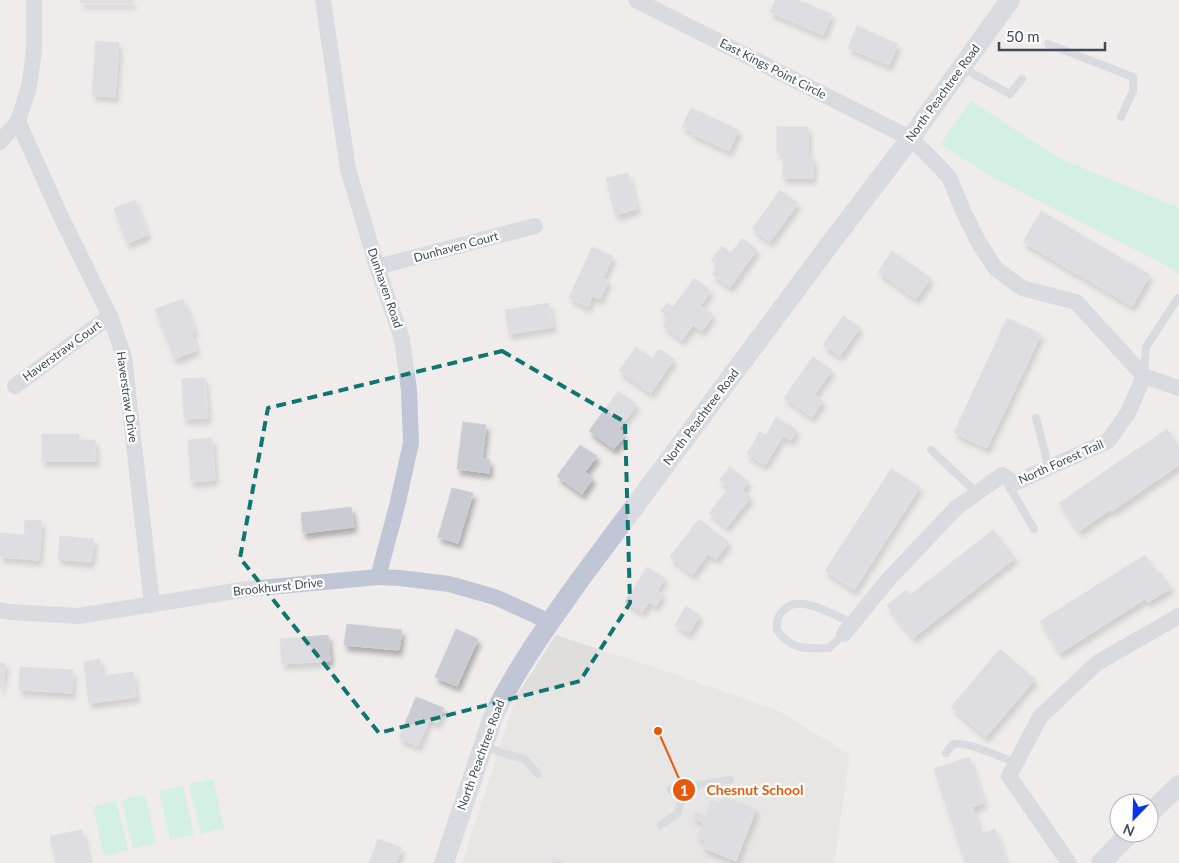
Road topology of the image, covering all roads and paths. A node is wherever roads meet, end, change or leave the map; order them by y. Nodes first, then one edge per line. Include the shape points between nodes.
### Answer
1 (34, 0) edge
2 (323, 0) edge
3 (636, 0) edge
4 (1010, 0) edge
5 (1048, 44) dead end
6 (961, 67) junction
7 (1022, 79) dead end
8 (1121, 117) dead end
9 (18, 121) junction
10 (910, 140) junction
11 (0, 142) edge
12 (535, 226) dead end
13 (377, 267) junction
14 (1178, 298) dead end
15 (110, 316) junction
16 (1144, 376) junction
17 (14, 386) dead end
18 (1179, 388) edge
19 (1036, 418) dead end
20 (931, 450) dead end
21 (1050, 468) junction
22 (1002, 475) junction
23 (977, 493) junction
24 (1034, 529) dead end
25 (378, 577) junction
26 (152, 604) junction
27 (0, 610) edge
28 (1179, 616) edge
29 (550, 623) junction
30 (848, 629) junction
31 (483, 745) junction
32 (946, 753) dead end
33 (1016, 763) junction
34 (538, 774) dead end
35 (730, 780) dead end
36 (1179, 785) edge
37 (670, 789) dead end
38 (682, 799) junction
39 (1159, 804) edge
40 (661, 825) dead end
41 (1120, 843) edge
42 (444, 863) edge
43 (1069, 863) edge
44 (1101, 863) edge

1 - 9 street via 34,50 29,87
2 - 13 street, Dunhaven Road via 348,169
3 - 10 street, East Kings Point Circle
4 - 6 street, North Peachtree Road
5 - 8 lane via 1133,77 1133,92
6 - 7 lane via 1010,94
6 - 10 street, North Peachtree Road
9 - 11 street
9 - 15 street, Haverstraw Drive
10 - 16 street via 949,177 967,220 996,269 1022,288 1076,302
10 - 29 street, North Peachtree Road via 821,255
12 - 13 street, Dunhaven Court
13 - 25 street, Dunhaven Road via 402,338 409,390 411,443
14 - 16 lane via 1146,347
15 - 17 street, Haverstraw Court
15 - 26 street, Haverstraw Drive via 124,358
16 - 18 street
16 - 21 street, North Forest Trail via 1128,413 1108,441
19 - 21 lane
20 - 23 lane
21 - 22 street, North Forest Trail via 1015,483
22 - 23 street, North Forest Trail
22 - 24 lane
23 - 30 street, North Forest Trail via 956,508 887,581
25 - 26 street, Brookhurst Drive via 248,589
25 - 29 street, Brookhurst Drive via 458,586 495,597
26 - 27 street, Brookhurst Drive via 78,616
28 - 33 street via 1097,663 1040,717
29 - 31 street, North Peachtree Road via 502,696
30 - 30 lane via 830,648 794,646 777,630 778,618 787,606 794,604 812,606
31 - 34 lane via 525,759
31 - 42 street, North Peachtree Road
32 - 33 lane via 958,743
33 - 43 street via 1009,776
35 - 38 lane via 693,786
36 - 39 street
37 - 38 lane
38 - 40 lane via 677,814
41 - 44 street

